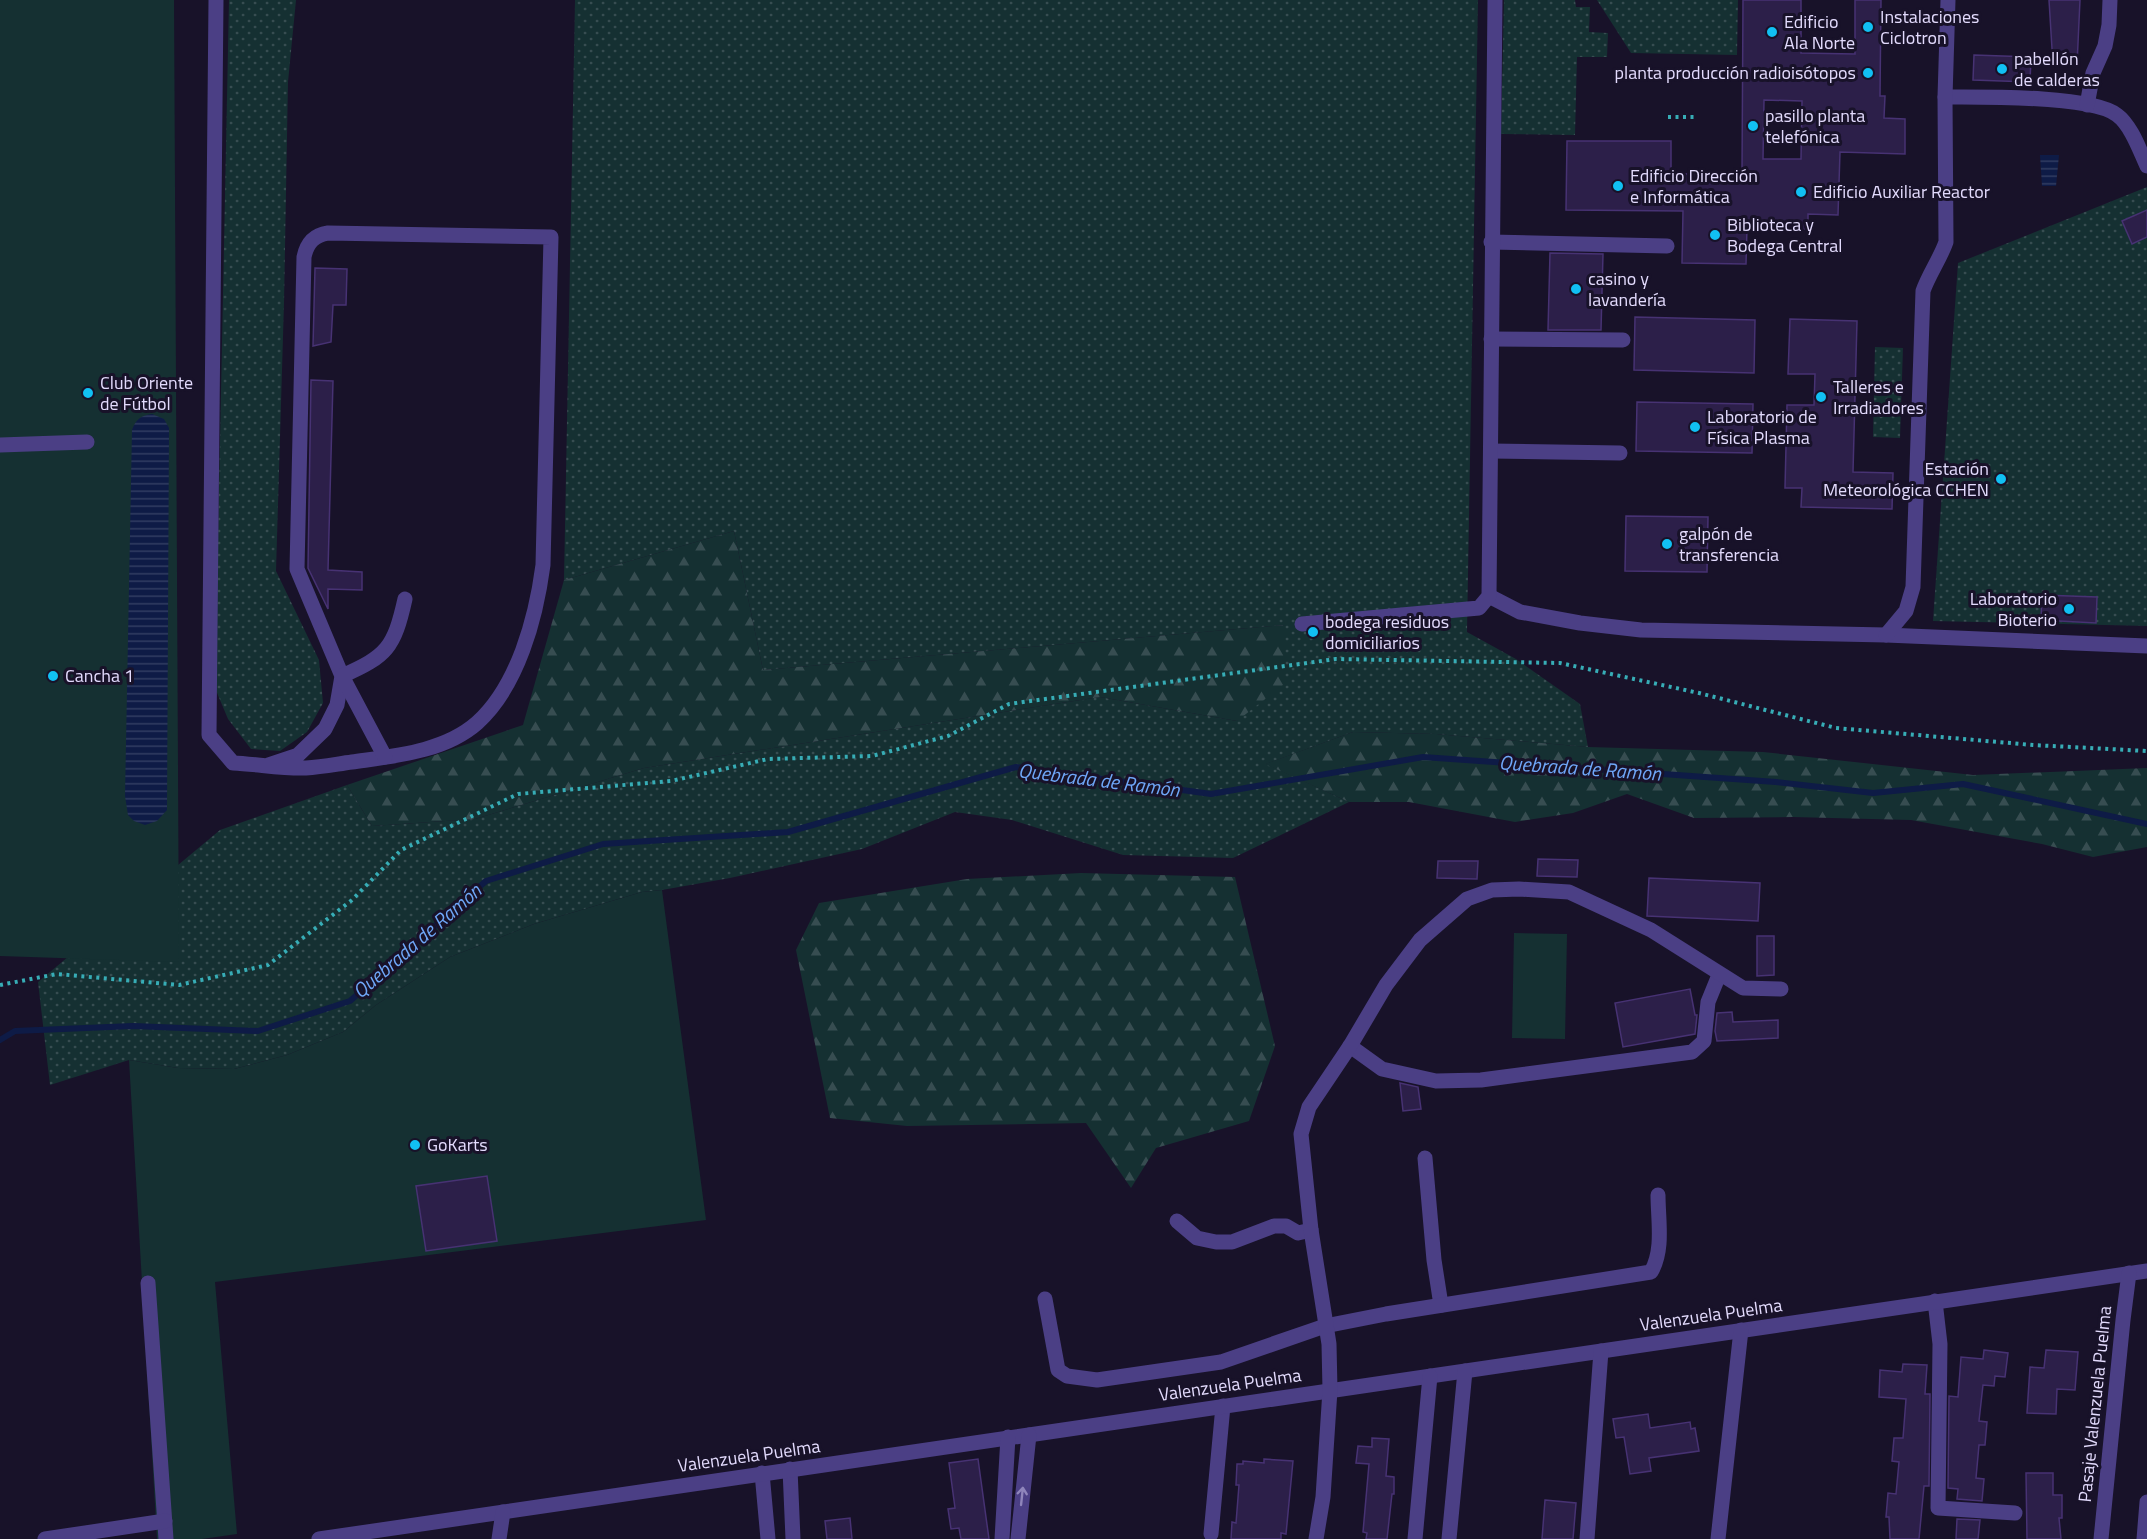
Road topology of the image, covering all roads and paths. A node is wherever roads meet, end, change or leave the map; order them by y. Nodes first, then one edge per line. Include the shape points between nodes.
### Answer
1 (216, 0) edge
2 (1495, 0) edge
3 (1947, 0) edge
4 (2110, 0) edge
5 (1945, 97) junction
6 (2087, 105) junction
7 (1668, 117) dead end
8 (1694, 117) dead end
9 (2147, 166) edge
10 (1491, 242) junction
11 (1667, 246) dead end
12 (1491, 339) junction
13 (1623, 340) dead end
14 (87, 442) dead end
15 (0, 445) edge
16 (1491, 451) junction
17 (1620, 453) dead end
18 (1489, 596) junction
19 (405, 599) dead end
20 (1302, 624) dead end
21 (1886, 635) junction
22 (2147, 646) edge
23 (342, 676) junction
24 (2147, 752) edge
25 (385, 757) junction
26 (268, 765) junction
27 (1719, 975) junction
28 (0, 985) edge
29 (1781, 989) dead end
30 (1350, 1046) junction
31 (1425, 1158) dead end
32 (1658, 1195) dead end
33 (1177, 1221) dead end
34 (1311, 1230) junction
35 (2147, 1271) edge
36 (2129, 1273) junction
37 (148, 1283) dead end
38 (1045, 1299) dead end
39 (1935, 1301) junction
40 (1441, 1305) junction
41 (1326, 1326) junction
42 (1741, 1330) junction
43 (1601, 1351) junction
44 (1465, 1371) junction
45 (1430, 1376) junction
46 (1330, 1390) junction
47 (1223, 1406) junction
48 (1029, 1435) junction
49 (1008, 1437) junction
50 (790, 1469) junction
51 (762, 1473) junction
52 (2147, 1502) edge
53 (503, 1512) junction
54 (2015, 1514) dead end
55 (165, 1521) junction
56 (1211, 1534) dead end
57 (45, 1539) edge
58 (166, 1539) edge
59 (318, 1539) edge
60 (499, 1539) edge
61 (768, 1539) edge
62 (793, 1539) edge
63 (1002, 1539) edge
64 (1018, 1539) edge
65 (1316, 1539) edge
66 (1414, 1539) edge
67 (1449, 1539) edge
68 (1587, 1539) edge
69 (1718, 1539) edge
70 (2101, 1539) edge
71 (2144, 1539) edge

1 - 26 street via 209,735 233,763
2 - 10 street
3 - 5 street
4 - 6 street via 2105,46 2093,74
5 - 6 street via 2012,97
5 - 21 street via 1946,242 1923,291 1913,587 1906,611
6 - 9 street via 2117,114
7 - 8 path
10 - 11 street
10 - 12 street
12 - 13 street
12 - 16 street
14 - 15 street
16 - 17 street
16 - 18 street
18 - 20 street via 1479,608
18 - 21 street via 1520,612 1641,630
19 - 23 street via 386,650 372,663
21 - 22 street
23 - 25 street
23 - 25 street via 297,569 306,249 315,237 328,233 550,237 543,565 528,633 509,680 492,708 476,724 455,739
23 - 26 street via 337,705 325,729 298,755
24 - 28 path via 1836,728 1560,663 1336,659 1009,704 948,736 872,756 768,759 671,782 519,794 401,850 352,900 268,965 179,986 57,974
25 - 26 street via 304,768
27 - 29 street via 1743,988
27 - 30 street via 1708,1002 1704,1041 1692,1052 1481,1080 1436,1081 1382,1069
27 - 30 street via 1651,930 1569,892 1492,890 1467,899 1420,940 1386,986
30 - 34 street via 1309,1107 1301,1134
31 - 40 street
32 - 40 street via 1659,1245 1651,1272
33 - 34 street via 1197,1238 1216,1242 1232,1242 1274,1226 1286,1226 1298,1233
34 - 41 street
35 - 36 street, Valenzuela Puelma
36 - 39 street, Valenzuela Puelma
36 - 70 street, Pasaje Valenzuela Puelma
37 - 55 street
38 - 41 street via 1058,1370 1067,1376 1097,1380 1221,1362
39 - 42 street, Valenzuela Puelma
39 - 54 street via 1940,1344 1938,1508
40 - 41 street
41 - 46 street
42 - 43 street, Valenzuela Puelma
42 - 69 street
43 - 44 street, Valenzuela Puelma
43 - 68 street
44 - 45 street, Valenzuela Puelma
44 - 67 street
45 - 46 street, Valenzuela Puelma
45 - 66 street
46 - 47 street, Valenzuela Puelma
46 - 65 street via 1323,1497
47 - 48 street, Valenzuela Puelma
47 - 56 street
48 - 49 street, Valenzuela Puelma
64 -> 48 street
49 - 50 street, Valenzuela Puelma
49 - 63 street
50 - 51 street, Valenzuela Puelma
50 - 62 street
51 - 53 street, Valenzuela Puelma
51 - 61 street
52 - 71 street
53 - 59 street, Valenzuela Puelma
53 - 60 street
55 - 57 street
55 - 58 street

